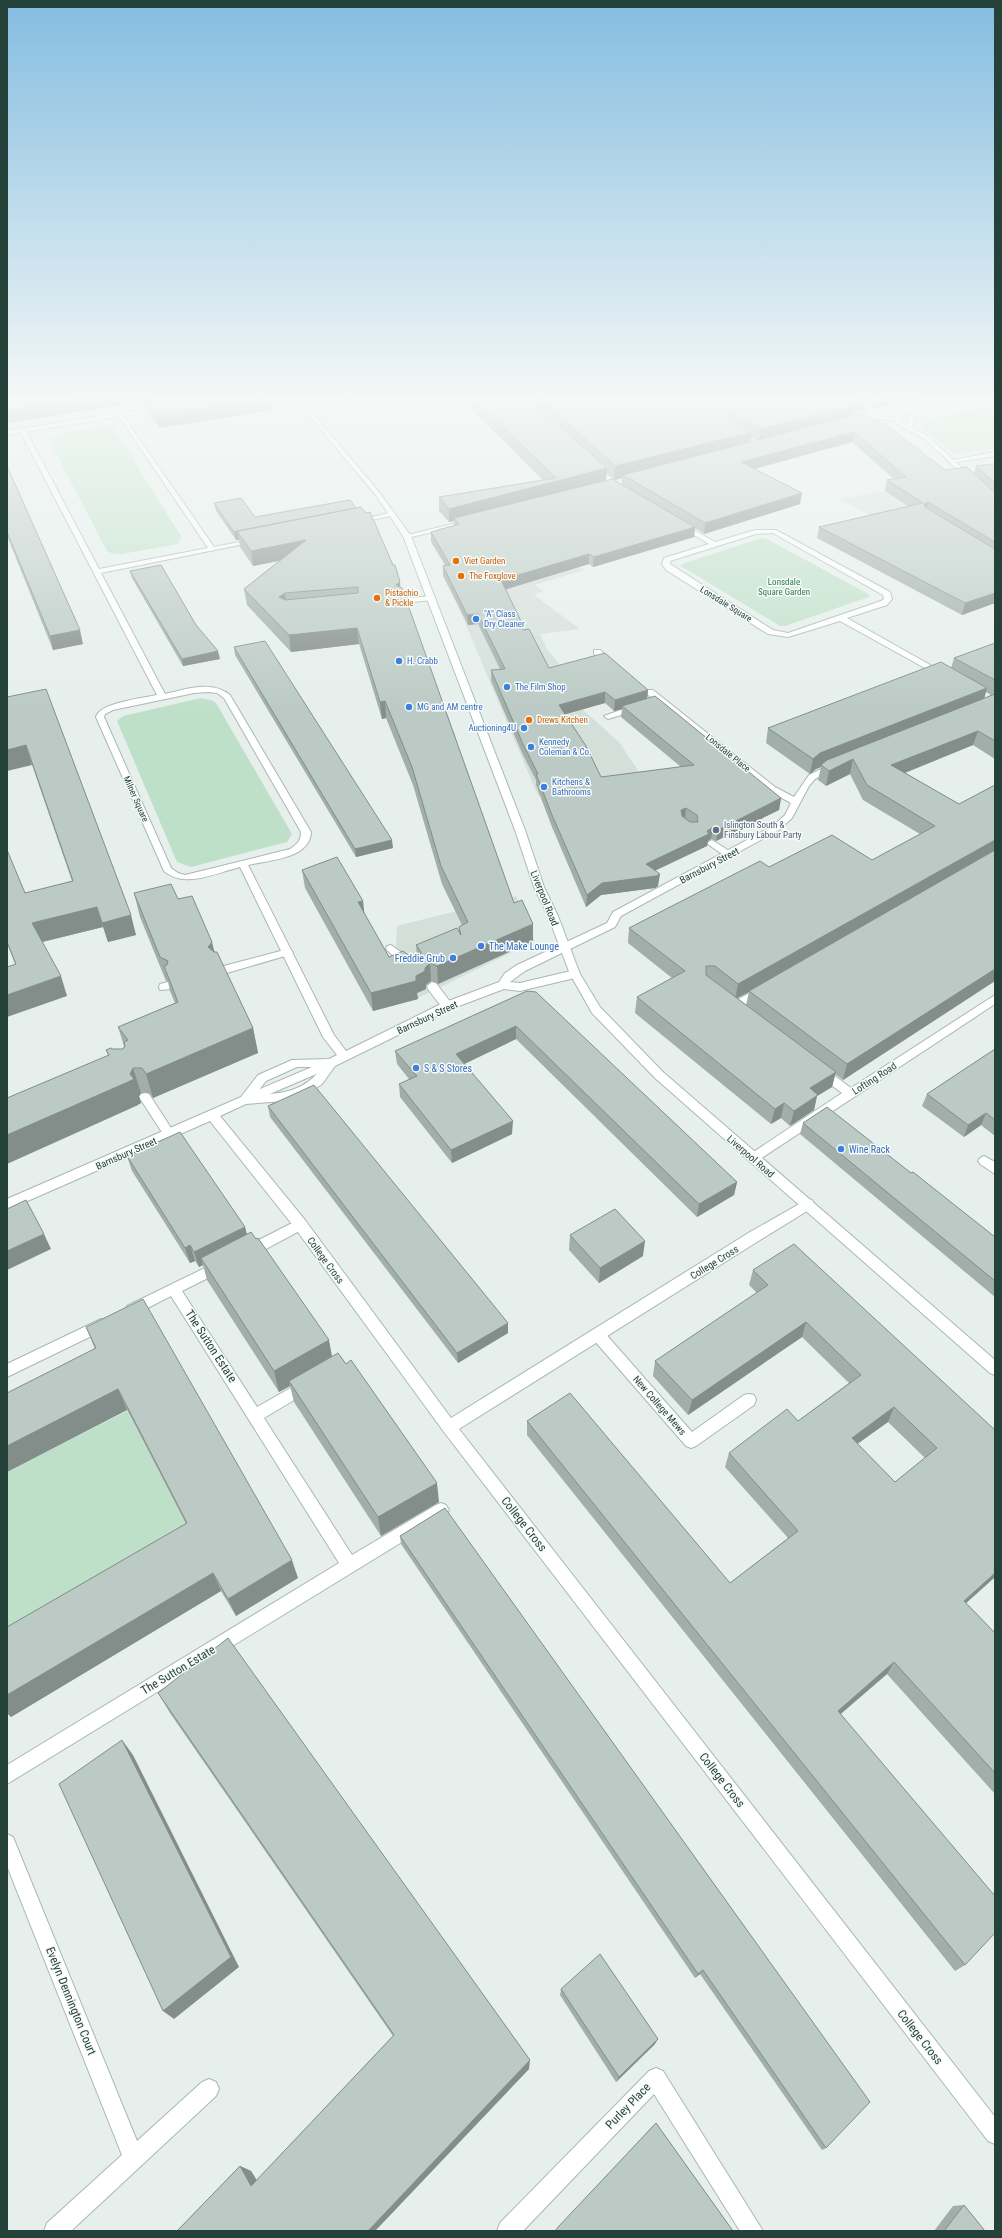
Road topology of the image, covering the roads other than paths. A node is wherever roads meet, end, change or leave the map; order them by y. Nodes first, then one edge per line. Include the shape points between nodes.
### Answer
1 (61, 502) edge
2 (180, 502) edge
3 (384, 502) edge
4 (394, 514) junction
5 (474, 520) edge
6 (674, 521) edge
7 (347, 523) edge
8 (407, 536) junction
9 (265, 539) edge
10 (713, 544) junction
11 (212, 549) junction
12 (97, 571) junction
13 (430, 598) junction
14 (402, 601) edge
15 (841, 618) junction
16 (597, 652) dead end
17 (620, 670) edge
18 (951, 679) edge
19 (647, 690) edge
20 (162, 697) junction
21 (662, 700) junction
22 (608, 716) dead end
23 (842, 763) edge
24 (797, 803) junction
25 (712, 843) dead end
26 (728, 854) junction
27 (243, 864) junction
28 (390, 948) dead end
29 (566, 948) junction
30 (288, 952) junction
31 (416, 970) edge
32 (220, 971) edge
33 (575, 974) junction
34 (503, 985) junction
35 (432, 986) dead end
36 (768, 986) edge
37 (724, 998) edge
38 (995, 999) edge
39 (447, 1006) junction
40 (735, 1006) junction
41 (747, 1015) edge
42 (345, 1056) junction
43 (331, 1063) junction
44 (814, 1066) edge
45 (850, 1093) junction
46 (145, 1097) edge
47 (244, 1100) junction
48 (212, 1115) junction
49 (169, 1134) junction
50 (753, 1158) junction
51 (984, 1161) dead end
52 (995, 1169) edge
53 (808, 1204) junction
54 (7, 1205) edge
55 (300, 1224) junction
56 (174, 1289) junction
57 (598, 1335) junction
58 (995, 1369) edge
59 (7, 1371) edge
60 (320, 1378) edge
61 (749, 1400) dead end
62 (255, 1416) junction
63 (449, 1427) junction
64 (441, 1510) edge
65 (350, 1566) junction
66 (7, 1775) edge
67 (7, 1843) edge
68 (208, 2089) dead end
69 (995, 2134) edge
70 (134, 2158) junction
71 (55, 2231) edge
72 (508, 2231) edge
73 (752, 2231) edge

1 - 12 street
2 - 11 street
3 - 4 street, Liverpool Road
4 - 7 street
4 - 8 street, Liverpool Road
5 - 8 street
6 - 10 street
8 - 13 street, Liverpool Road
9 - 11 street
10 - 15 street, Lonsdale Square via 754,532 774,531 887,594 888,599 884,603
10 - 15 street, Lonsdale Square via 673,557 667,560 666,564 778,634 795,634
11 - 12 street
12 - 20 street
13 - 14 street
13 - 29 street, Liverpool Road via 520,830 539,886
15 - 18 street
16 - 17 street
19 - 21 street, Lonsdale Place
20 - 27 street, Milner Square via 208,689 220,691 227,697 306,832 303,845 293,851
20 - 27 street, Milner Square via 110,708 101,713 100,717 167,869 174,875 185,878
21 - 22 street
21 - 24 street, Lonsdale Place via 772,789
23 - 24 street, Barnsbury Street via 812,777 805,785
24 - 26 street, Barnsbury Street via 789,816 776,828
25 - 26 street
26 - 29 street, Barnsbury Street via 616,914 611,925
27 - 30 street
28 - 31 street
29 - 33 street, Liverpool Road
29 - 34 street, Barnsbury Street via 521,968 509,976
30 - 32 street
30 - 42 street via 329,1037
33 - 34 street, Barnsbury Street via 527,986
33 - 50 street, Liverpool Road via 596,1010 636,1053
34 - 39 street, Barnsbury Street
35 - 39 street
36 - 40 street
37 - 40 street
38 - 45 street, Lofting Road
39 - 42 street, Barnsbury Street
40 - 41 street
42 - 43 street, Barnsbury Street
43 - 47 street, Barnsbury Street via 318,1082 282,1099
43 - 47 street, Barnsbury Street via 296,1062 262,1078
44 - 45 street
45 - 50 street, Lofting Road
46 - 49 street
47 - 48 street, Barnsbury Street
48 - 49 street, Barnsbury Street
48 - 55 street, College Cross
49 - 54 street, Barnsbury Street
50 - 53 street, Liverpool Road
51 - 52 street
53 - 57 street, College Cross
53 - 58 street, Liverpool Road
55 - 56 street
55 - 63 street, College Cross
56 - 59 street
56 - 62 street, The Sutton Estate
57 - 61 street, New College Mews via 691,1441
57 - 63 street, College Cross
60 - 62 street
62 - 65 street, The Sutton Estate
63 - 69 street, College Cross
64 - 65 street, The Sutton Estate
65 - 66 street, The Sutton Estate
67 - 70 street, Evelyn Dennington Court
68 - 70 street
70 - 71 street
72 - 73 street, Purley Place via 656,2078

